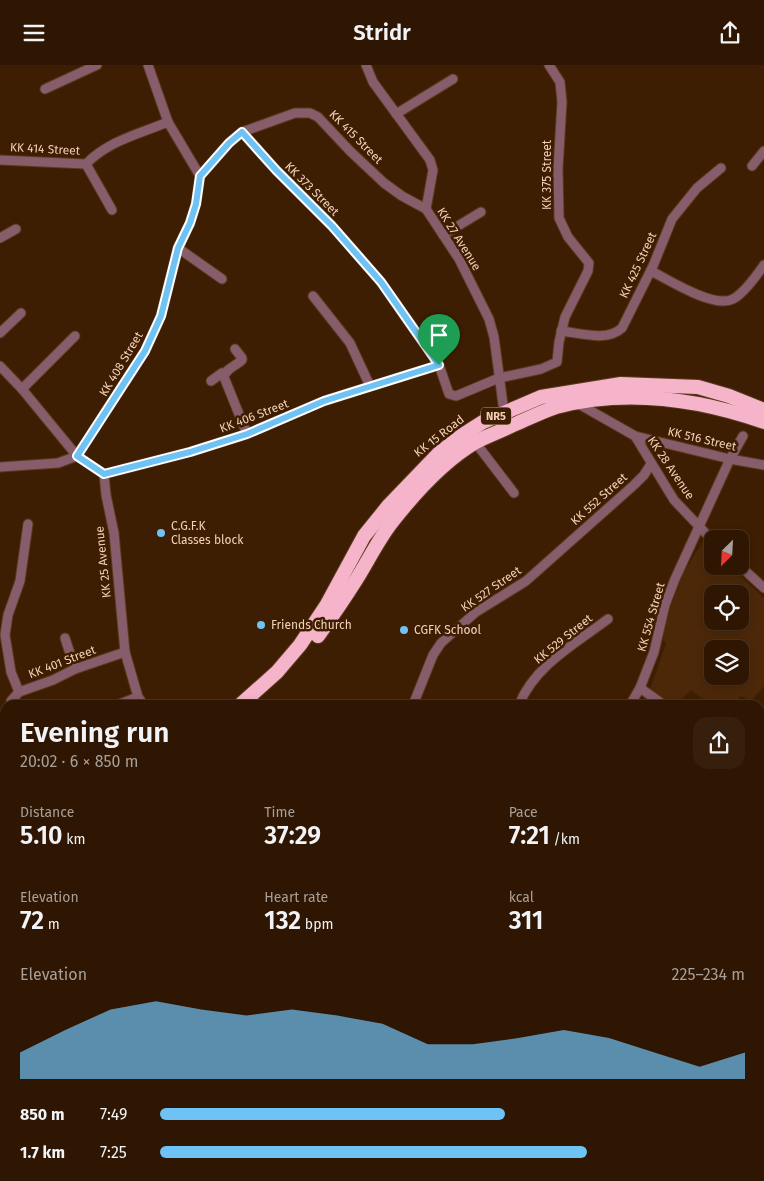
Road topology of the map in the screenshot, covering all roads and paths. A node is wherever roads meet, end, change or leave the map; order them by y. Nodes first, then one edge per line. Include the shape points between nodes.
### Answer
1 (97, 65) edge
2 (148, 65) edge
3 (366, 65) edge
4 (549, 65) edge
5 (452, 79) dead end
6 (45, 89) dead end
7 (396, 114) junction
8 (168, 122) junction
9 (242, 132) junction
10 (764, 151) edge
11 (0, 160) edge
12 (86, 164) junction
13 (752, 166) dead end
14 (721, 169) dead end
15 (200, 176) junction
16 (426, 209) junction
17 (112, 210) dead end
18 (481, 212) dead end
19 (16, 229) dead end
20 (443, 235) junction
21 (0, 238) edge
22 (178, 248) junction
23 (764, 265) edge
24 (650, 271) junction
25 (222, 279) dead end
26 (313, 296) dead end
27 (21, 313) dead end
28 (561, 331) junction
29 (0, 333) edge
30 (75, 336) dead end
31 (235, 349) dead end
32 (439, 365) junction
33 (0, 367) edge
34 (224, 375) junction
35 (499, 378) junction
36 (211, 381) dead end
37 (370, 386) junction
38 (22, 389) junction
39 (577, 403) junction
40 (764, 410) edge
41 (504, 412) junction
42 (764, 422) edge
43 (510, 427) junction
44 (247, 434) junction
45 (635, 436) junction
46 (743, 436) dead end
47 (475, 443) junction
48 (77, 456) junction
49 (730, 459) junction
50 (651, 464) junction
51 (764, 465) edge
52 (0, 467) edge
53 (104, 474) junction
54 (514, 493) dead end
55 (28, 524) dead end
56 (698, 527) junction
57 (704, 533) edge
58 (560, 549) joint
59 (749, 574) edge
60 (764, 588) edge
61 (608, 619) dead end
62 (65, 638) dead end
63 (125, 652) junction
64 (75, 669) junction
65 (640, 688) junction
66 (19, 692) junction
67 (138, 697) junction
68 (13, 700) edge
69 (130, 700) edge
70 (140, 700) edge
71 (246, 700) edge
72 (260, 700) edge
73 (415, 700) edge
74 (522, 700) edge
75 (633, 700) edge
76 (657, 700) edge

1 - 6 street
2 - 8 street
3 - 7 street, KK 27 Avenue via 373,82
4 - 28 street, KK 375 Street via 560,83 562,102 558,169 560,218 568,237 589,263
5 - 7 street
7 - 16 street, KK 27 Avenue via 433,170
8 - 12 street, KK 414 Street via 119,141 97,153
8 - 15 street
9 - 15 street, KK 415 Street
9 - 16 street, KK 415 Street via 295,113 310,113 318,117 384,183
9 - 32 street, KK 373 Street via 381,282
10 - 13 street
11 - 12 street, KK 414 Street
12 - 17 street
14 - 24 street, KK 425 Street via 697,188 672,219
15 - 22 street via 196,204
16 - 20 street, KK 27 Avenue
18 - 20 street
19 - 21 street
20 - 35 street, KK 27 Avenue via 459,259 489,319
22 - 25 street
22 - 48 street, KK 408 Street via 161,316 145,351
23 - 24 street via 732,300 715,301
24 - 28 street, KK 425 Street via 619,331 605,335
26 - 37 street via 350,343
27 - 29 street
28 - 35 street, KK 375 Street via 557,362
30 - 38 street
31 - 34 street via 242,361
32 - 35 street, KK 373 Street via 449,394 456,395
32 - 37 street, KK 406 Street
33 - 38 street
34 - 36 street via 220,374
34 - 44 street
35 - 41 street, KK 27 Avenue
37 - 44 street, KK 406 Street via 324,401
38 - 48 street
39 - 42 highway, NR5 via 614,398 684,401
39 - 43 highway, NR5 via 555,408
39 - 45 street, KK 28 Avenue
40 - 41 highway, KK 15 Road / NR5 via 698,387 621,384 541,397
41 - 43 highway
41 - 71 highway, KK 15 Road / NR5 via 483,422 439,453 395,498 364,536 326,606 300,645 277,672
43 - 47 highway, NR5
44 - 53 street, KK 406 Street
45 - 49 street, KK 516 Street
45 - 50 street, KK 28 Avenue
46 - 49 street, KK 554 Street
47 - 54 street
47 - 72 highway, NR5 via 451,460 391,523 345,598 307,650
48 - 52 street via 58,463
48 - 53 street
49 - 51 street, KK 516 Street
49 - 56 street, KK 554 Street
50 - 56 street, KK 28 Avenue via 674,500
50 - 58 street, KK 552 Street via 634,485
53 - 63 street, KK 25 Avenue via 114,533
55 - 66 street via 20,581 5,635 11,672
56 - 57 street, KK 28 Avenue
56 - 65 street, KK 554 Street via 665,605 654,653
58 - 73 street, KK 527 Street via 526,581 476,612 441,643
59 - 60 street
61 - 74 street, KK 529 Street via 545,667 529,685
62 - 64 street
63 - 64 street, KK 401 Street
63 - 67 street, KK 25 Avenue
64 - 66 street, KK 401 Street
65 - 75 street, KK 554 Street
65 - 76 street
66 - 68 street, KK 401 Street
67 - 69 street
67 - 70 street, KK 25 Avenue

